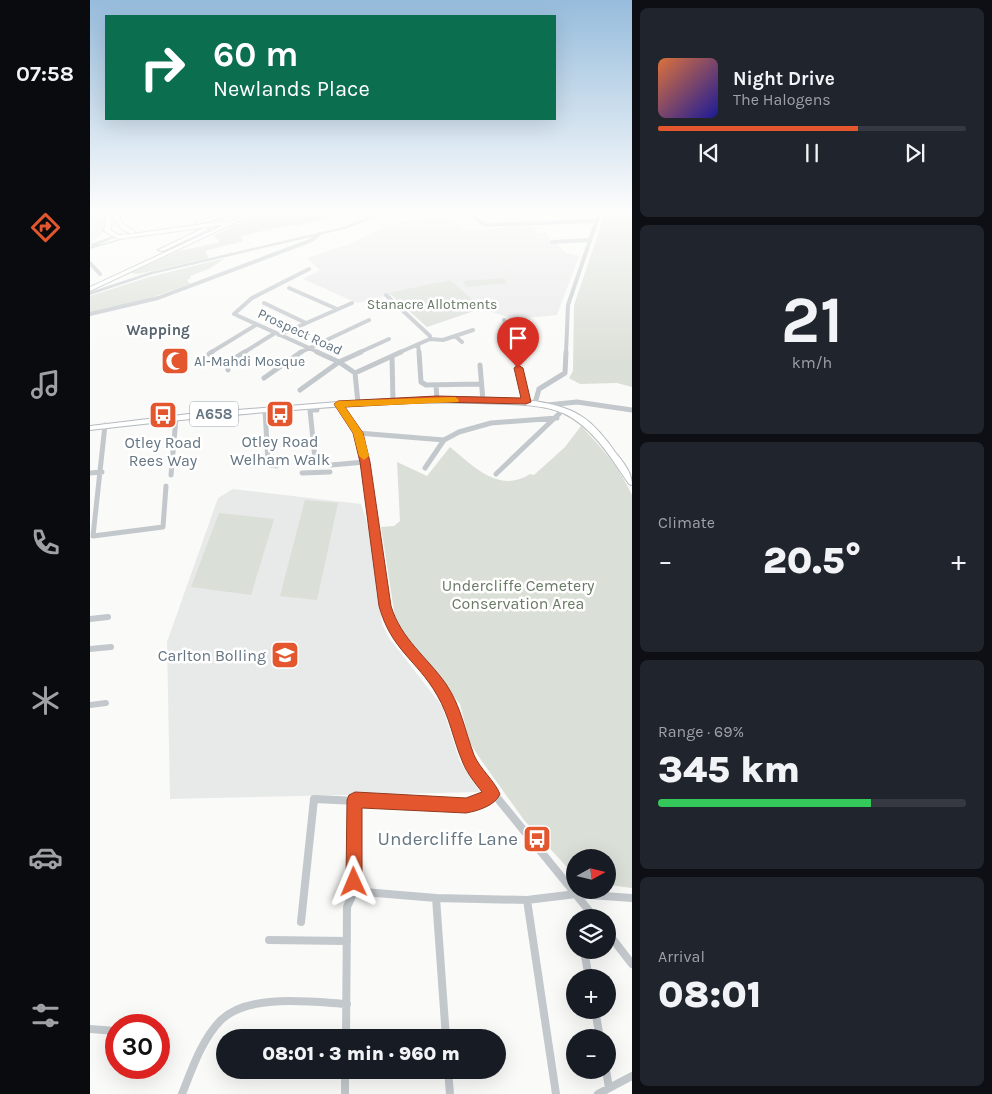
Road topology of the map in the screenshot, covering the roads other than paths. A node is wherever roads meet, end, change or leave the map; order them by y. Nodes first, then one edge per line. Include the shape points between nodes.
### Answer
1 (137, 262) edge
2 (145, 262) edge
3 (201, 262) edge
4 (253, 262) edge
5 (583, 262) edge
6 (90, 263) edge
7 (309, 268) dead end
8 (100, 274) dead end
9 (143, 276) junction
10 (103, 283) junction
11 (90, 286) edge
12 (289, 288) dead end
13 (90, 294) edge
14 (386, 295) dead end
15 (264, 303) dead end
16 (352, 303) dead end
17 (337, 309) junction
18 (90, 314) edge
19 (369, 320) dead end
20 (504, 320) dead end
21 (306, 323) junction
22 (256, 325) junction
23 (473, 330) dead end
24 (277, 334) junction
25 (455, 336) junction
26 (389, 339) dead end
27 (430, 339) junction
28 (462, 342) dead end
29 (418, 345) junction
30 (307, 348) junction
31 (209, 354) dead end
32 (392, 357) junction
33 (339, 362) junction
34 (480, 365) dead end
35 (228, 370) dead end
36 (355, 373) junction
37 (264, 378) dead end
38 (480, 384) junction
39 (436, 385) junction
40 (300, 390) dead end
41 (437, 399) junction
42 (483, 401) junction
43 (393, 402) junction
44 (531, 402) junction
45 (358, 403) junction
46 (338, 404) junction
47 (547, 405) junction
48 (265, 410) junction
49 (317, 410) dead end
50 (563, 410) junction
51 (632, 410) edge
52 (176, 418) junction
53 (557, 418) junction
54 (105, 425) junction
55 (90, 428) edge
56 (358, 433) junction
57 (444, 440) junction
58 (365, 462) junction
59 (323, 465) junction
60 (276, 466) dead end
61 (425, 468) dead end
62 (102, 472) junction
63 (323, 472) junction
64 (330, 472) dead end
65 (90, 473) edge
66 (302, 473) dead end
67 (496, 474) dead end
68 (170, 475) dead end
69 (631, 478) edge
70 (166, 486) dead end
71 (97, 502) junction
72 (90, 503) edge
73 (108, 617) dead end
74 (90, 619) edge
75 (111, 647) dead end
76 (90, 649) edge
77 (106, 703) dead end
78 (90, 704) edge
79 (492, 794) junction
80 (355, 800) junction
81 (566, 882) edge
82 (356, 887) junction
83 (566, 895) edge
84 (616, 897) edge
85 (436, 898) junction
86 (632, 898) edge
87 (580, 899) edge
88 (527, 900) junction
89 (588, 909) edge
90 (302, 922) dead end
91 (269, 940) dead end
92 (347, 940) junction
93 (616, 943) edge
94 (632, 964) edge
95 (347, 1004) junction
96 (346, 1029) edge
97 (445, 1029) edge
98 (90, 1030) edge
99 (105, 1031) edge
100 (632, 1076) edge
101 (345, 1079) edge
102 (449, 1079) edge
103 (608, 1079) edge
104 (609, 1088) junction
105 (182, 1094) edge
106 (345, 1094) edge
107 (450, 1094) edge
108 (556, 1094) edge
109 (598, 1094) edge

1 - 11 main road
2 - 10 main road
3 - 9 street
4 - 18 street via 158,298
5 - 44 street via 568,305 565,373 538,389
6 - 8 street
7 - 22 street, Prospect Road via 252,298 234,314
9 - 10 street
9 - 13 street
10 - 11 main road
12 - 17 street
14 - 27 street
15 - 21 street
16 - 17 street
17 - 21 street
19 - 30 street
20 - 44 street
21 - 24 street
22 - 24 street, Prospect Road
22 - 31 street
23 - 25 street
24 - 30 street, Prospect Road
24 - 35 street via 226,363
25 - 27 street via 443,340
25 - 28 street
26 - 33 street
27 - 29 street
29 - 32 street
29 - 39 street via 421,382
30 - 33 street, Prospect Road
30 - 37 street
32 - 36 street
32 - 43 street
33 - 36 street, Prospect Road
33 - 40 street
34 - 38 street via 483,381
36 - 45 street, Prospect Road
38 - 39 street
38 - 42 street
39 - 41 street
41 - 42 main road, A658
41 - 43 main road, A658
42 - 44 main road, A658
43 - 45 main road, A658
44 - 47 main road, A658
45 - 46 main road, A658
46 - 48 main road, A658
46 - 56 street
47 - 50 main road, A658
47 - 51 street via 576,403
48 - 52 main road, A658
48 - 60 street via 268,462
49 - 59 street via 310,410 312,438 315,459
50 - 53 street
50 - 69 main road, A658 via 591,428
52 - 54 main road, A658
52 - 68 street
53 - 57 street via 491,423
53 - 67 street
54 - 55 main road, A658
54 - 62 street
56 - 57 street
56 - 58 street
57 - 61 street
58 - 59 street
58 - 79 street via 390,623 401,642 441,688 455,714 469,761
59 - 63 street
62 - 65 street
62 - 71 street
63 - 64 street
63 - 66 street
70 - 71 street via 163,528 93,536
71 - 72 street
73 - 74 street
75 - 76 street
77 - 78 street
79 - 80 street via 466,806
79 - 81 street
80 - 82 street
80 - 90 street via 314,799
82 - 85 street via 364,892
82 - 92 street via 347,907
83 - 88 street
84 - 86 street
85 - 88 street
85 - 97 street
87 - 89 street
88 - 108 street
91 - 92 street
92 - 95 street
93 - 94 street
95 - 96 street
95 - 105 street via 278,1002 237,1008 222,1019 202,1049
98 - 99 street
100 - 104 street
101 - 106 street
102 - 107 street
103 - 104 street
104 - 109 street

